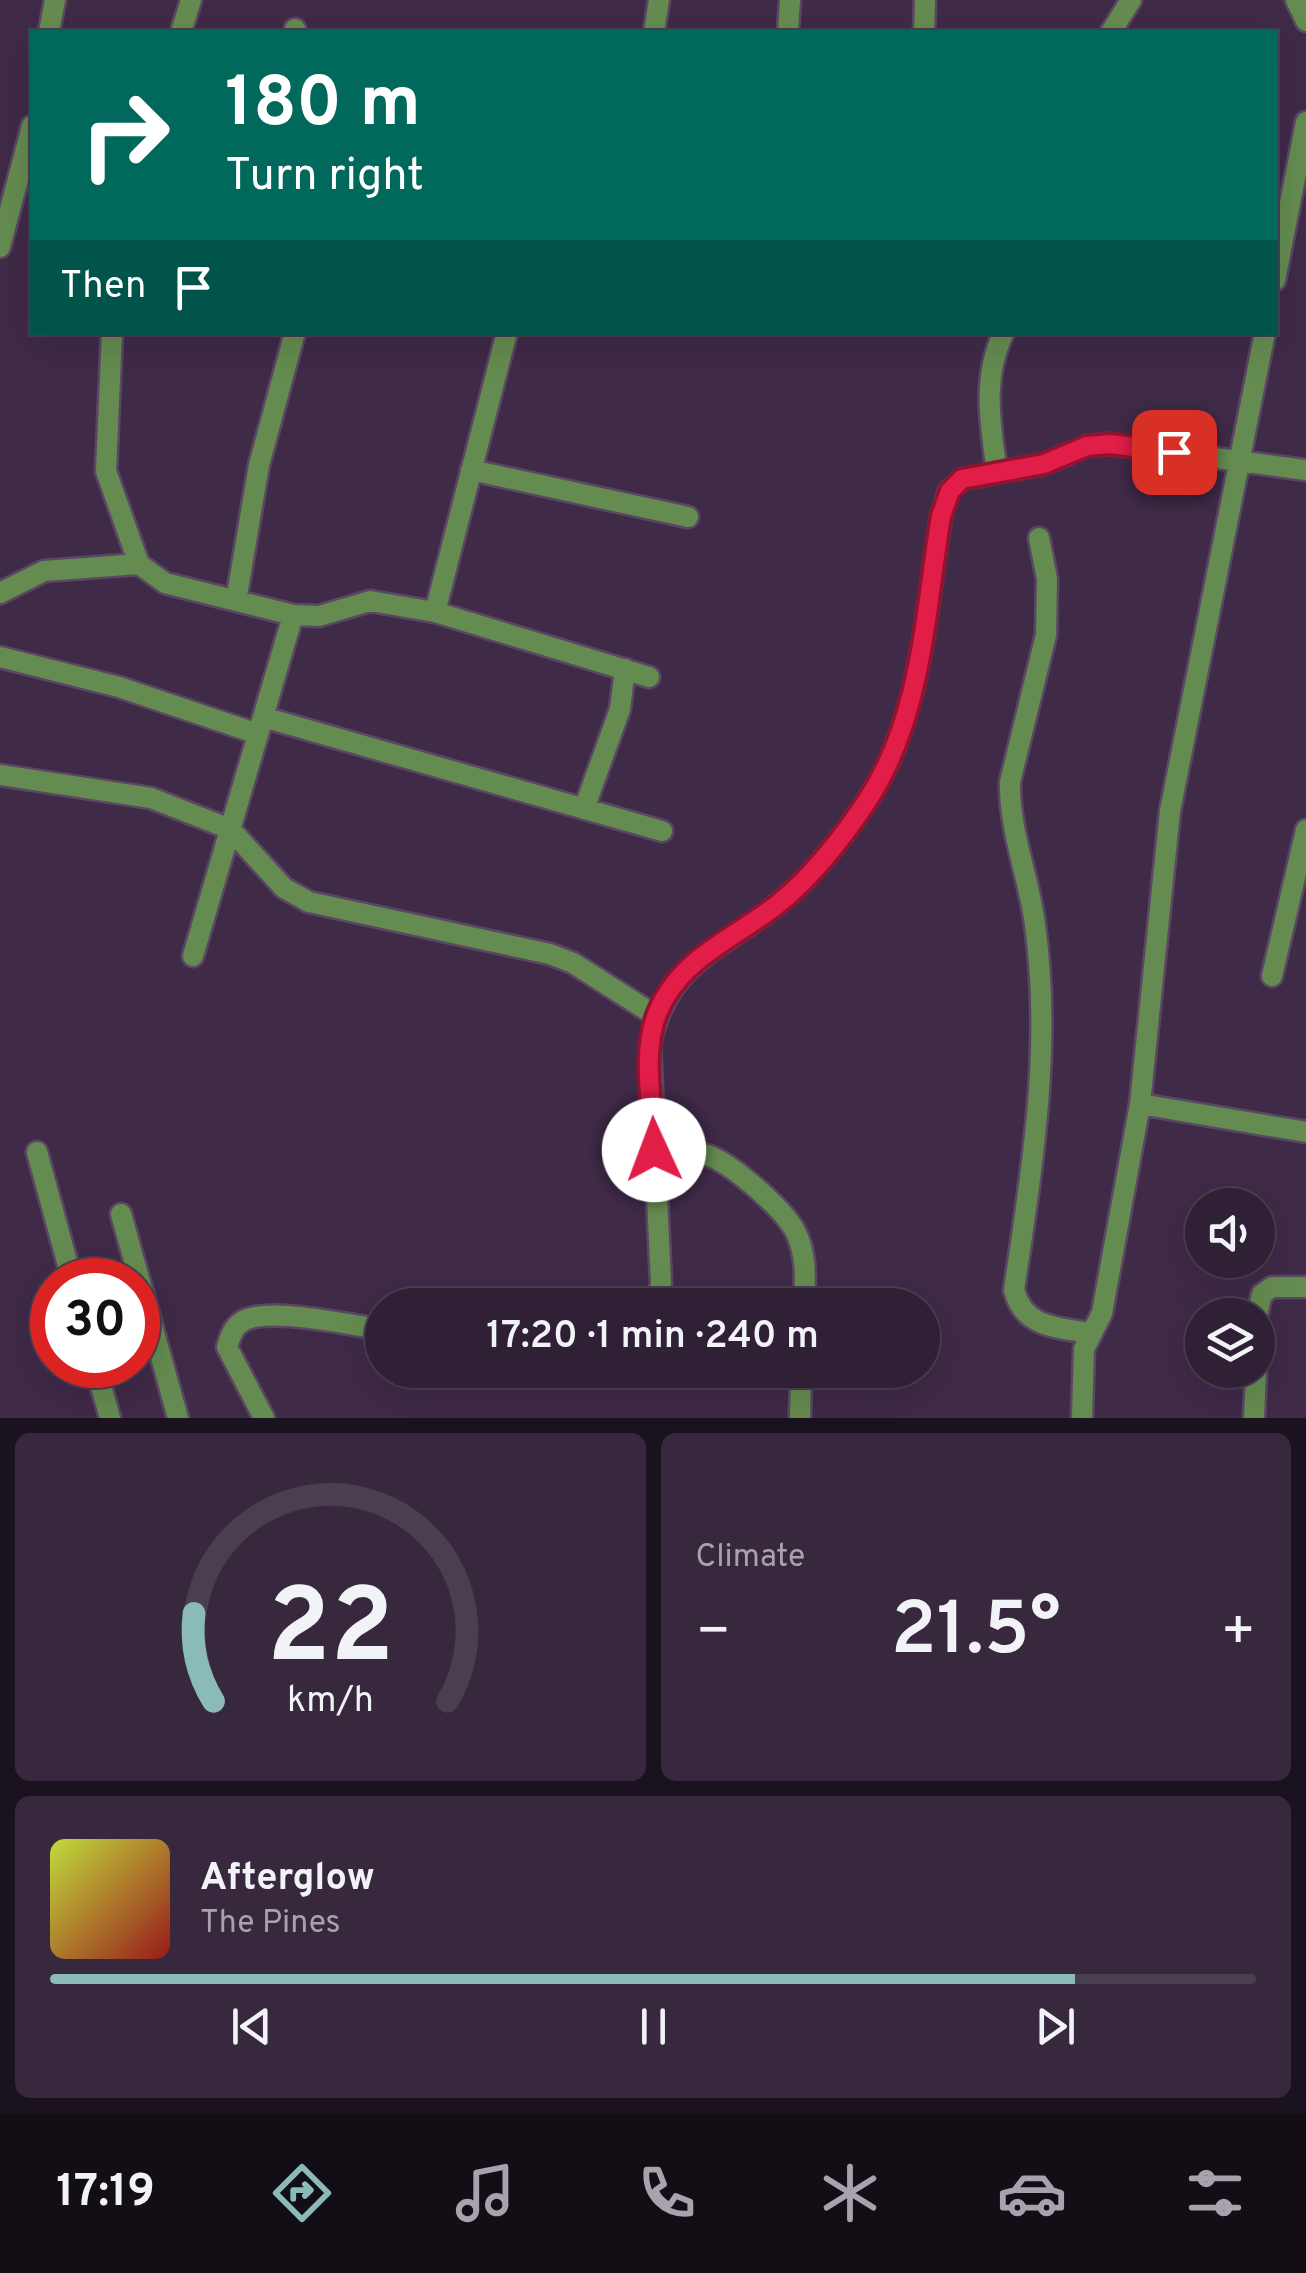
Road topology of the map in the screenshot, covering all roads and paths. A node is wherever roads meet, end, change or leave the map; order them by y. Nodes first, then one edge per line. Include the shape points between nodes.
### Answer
1 (54, 0) edge
2 (191, 0) edge
3 (659, 0) edge
4 (790, 0) edge
5 (926, 0) edge
6 (1131, 0) edge
7 (1296, 0) edge
8 (1306, 21) edge
9 (49, 30) edge
10 (183, 30) edge
11 (654, 30) edge
12 (788, 30) edge
13 (924, 30) edge
14 (1113, 30) edge
15 (1306, 122) edge
16 (30, 134) edge
17 (0, 248) edge
18 (1278, 265) edge
19 (112, 335) edge
20 (294, 335) edge
21 (506, 335) edge
22 (1003, 335) edge
23 (1264, 335) edge
24 (1240, 461) junction
25 (472, 470) junction
26 (1306, 470) edge
27 (998, 472) junction
28 (688, 518) dead end
29 (1039, 538) dead end
30 (139, 564) junction
31 (0, 593) edge
32 (236, 601) junction
33 (435, 612) junction
34 (293, 615) junction
35 (0, 656) edge
36 (624, 669) junction
37 (649, 676) dead end
38 (260, 725) junction
39 (0, 775) edge
40 (584, 809) junction
41 (230, 829) junction
42 (1306, 830) edge
43 (662, 831) dead end
44 (193, 956) dead end
45 (1272, 976) dead end
46 (656, 1016) junction
47 (1140, 1104) junction
48 (1306, 1132) edge
49 (654, 1150) junction
50 (37, 1152) dead end
51 (120, 1214) dead end
52 (66, 1258) edge
53 (1306, 1287) edge
54 (660, 1288) edge
55 (803, 1288) edge
56 (1261, 1298) edge
57 (365, 1328) edge
58 (1090, 1334) junction
59 (102, 1388) edge
60 (801, 1388) edge
61 (1255, 1388) edge
62 (110, 1418) edge
63 (178, 1418) edge
64 (264, 1418) edge
65 (800, 1418) edge
66 (1082, 1418) edge
67 (1254, 1418) edge

1 - 9 street
2 - 10 street
3 - 11 street
4 - 12 street
5 - 13 street
6 - 14 street
7 - 8 street
15 - 18 street
16 - 17 street
19 - 30 street via 106,471
20 - 32 street via 259,465
21 - 25 street
22 - 27 street via 988,400
23 - 24 street
24 - 26 street
24 - 27 street via 1110,444
24 - 47 street via 1170,811
25 - 28 street
25 - 33 street
27 - 46 street via 962,479 950,491 908,716 866,802 780,903 688,964
29 - 58 street via 1047,579 1046,635 1010,782 1036,925 1040,1121 1014,1290 1019,1309 1038,1324
30 - 31 street via 44,571
30 - 32 street via 166,583
32 - 34 street
33 - 34 street via 370,601 319,616
33 - 36 street
34 - 38 street
35 - 38 street
36 - 37 street
36 - 40 street via 620,709
38 - 40 street
38 - 41 street
39 - 41 street via 151,798
40 - 43 street
41 - 44 street
41 - 46 street via 284,888 309,902 550,954
42 - 45 street
46 - 49 street via 650,1044
47 - 48 street
47 - 58 street via 1102,1314
49 - 54 street
49 - 55 street via 712,1157 736,1171 796,1231
50 - 52 street
51 - 63 street
53 - 56 street via 1272,1287
57 - 64 street via 266,1316 243,1321 227,1347
58 - 66 street via 1081,1367
59 - 62 street
60 - 65 street
61 - 67 street

